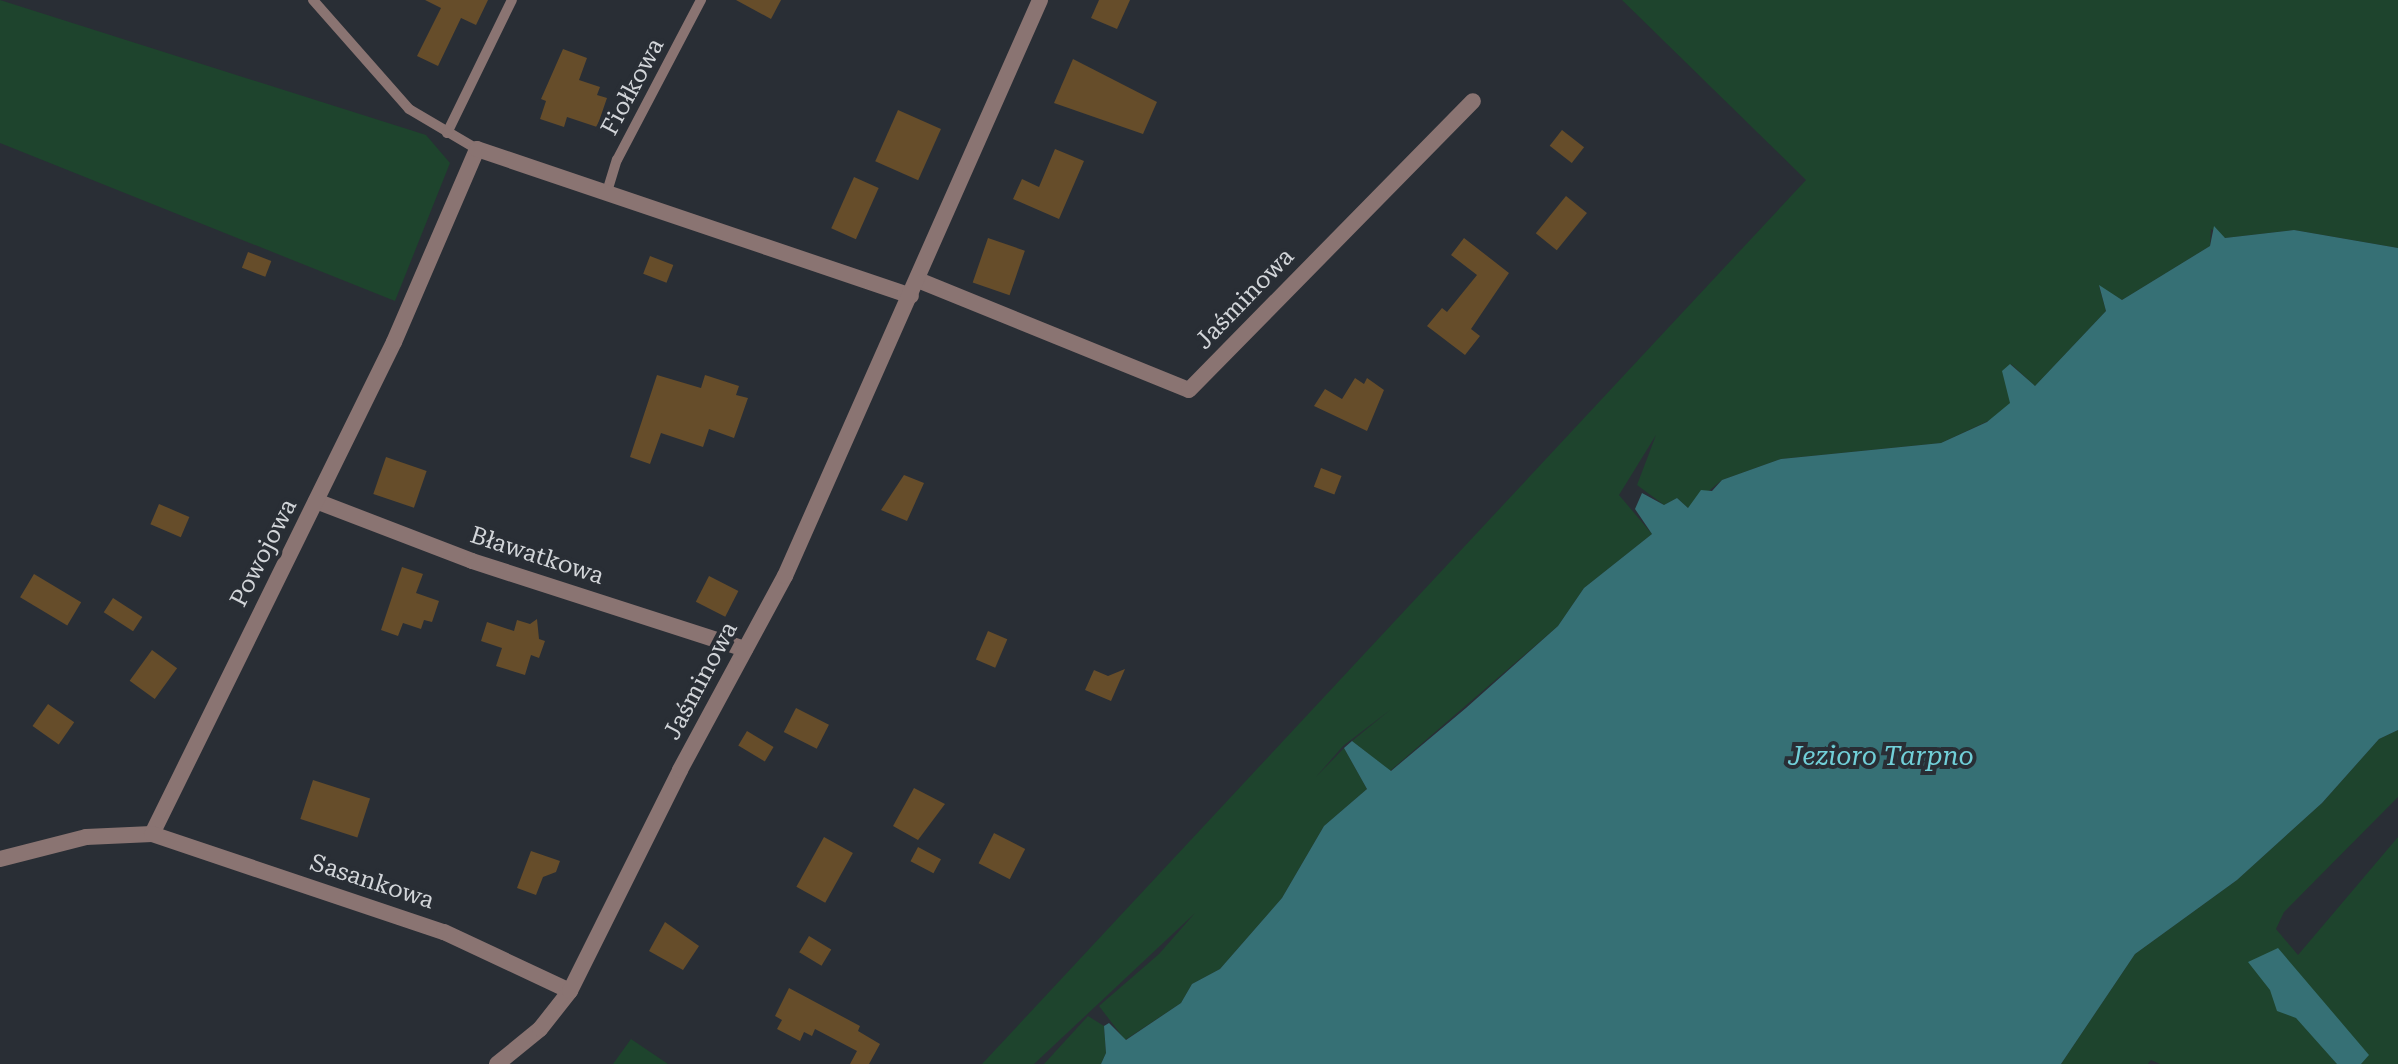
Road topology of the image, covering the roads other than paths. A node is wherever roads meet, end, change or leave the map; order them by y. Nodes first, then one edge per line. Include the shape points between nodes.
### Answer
1 (313, 0) edge
2 (512, 0) edge
3 (701, 0) edge
4 (1040, 0) edge
5 (1473, 101) dead end
6 (447, 133) junction
7 (477, 149) junction
8 (606, 195) junction
9 (914, 288) junction
10 (316, 501) junction
11 (745, 649) junction
12 (152, 834) junction
13 (0, 859) edge
14 (570, 991) junction
15 (497, 1064) edge

1 - 6 lane via 409,109
2 - 6 lane
3 - 8 lane, Fiołkowa via 617,160
4 - 9 street, Jaśminowa
5 - 9 street, Jaśminowa via 1189,390
6 - 7 lane
7 - 8 street, Jaśminowa
7 - 10 street, Powojowa via 394,342
8 - 9 street, Jaśminowa
9 - 11 street, Jaśminowa via 806,534
10 - 11 street, Bławatkowa via 472,561
10 - 12 street, Powojowa
11 - 14 street, Jaśminowa
12 - 13 street via 86,837
12 - 14 street, Sasankowa via 444,932
14 - 15 street, Jaśminowa via 540,1029

